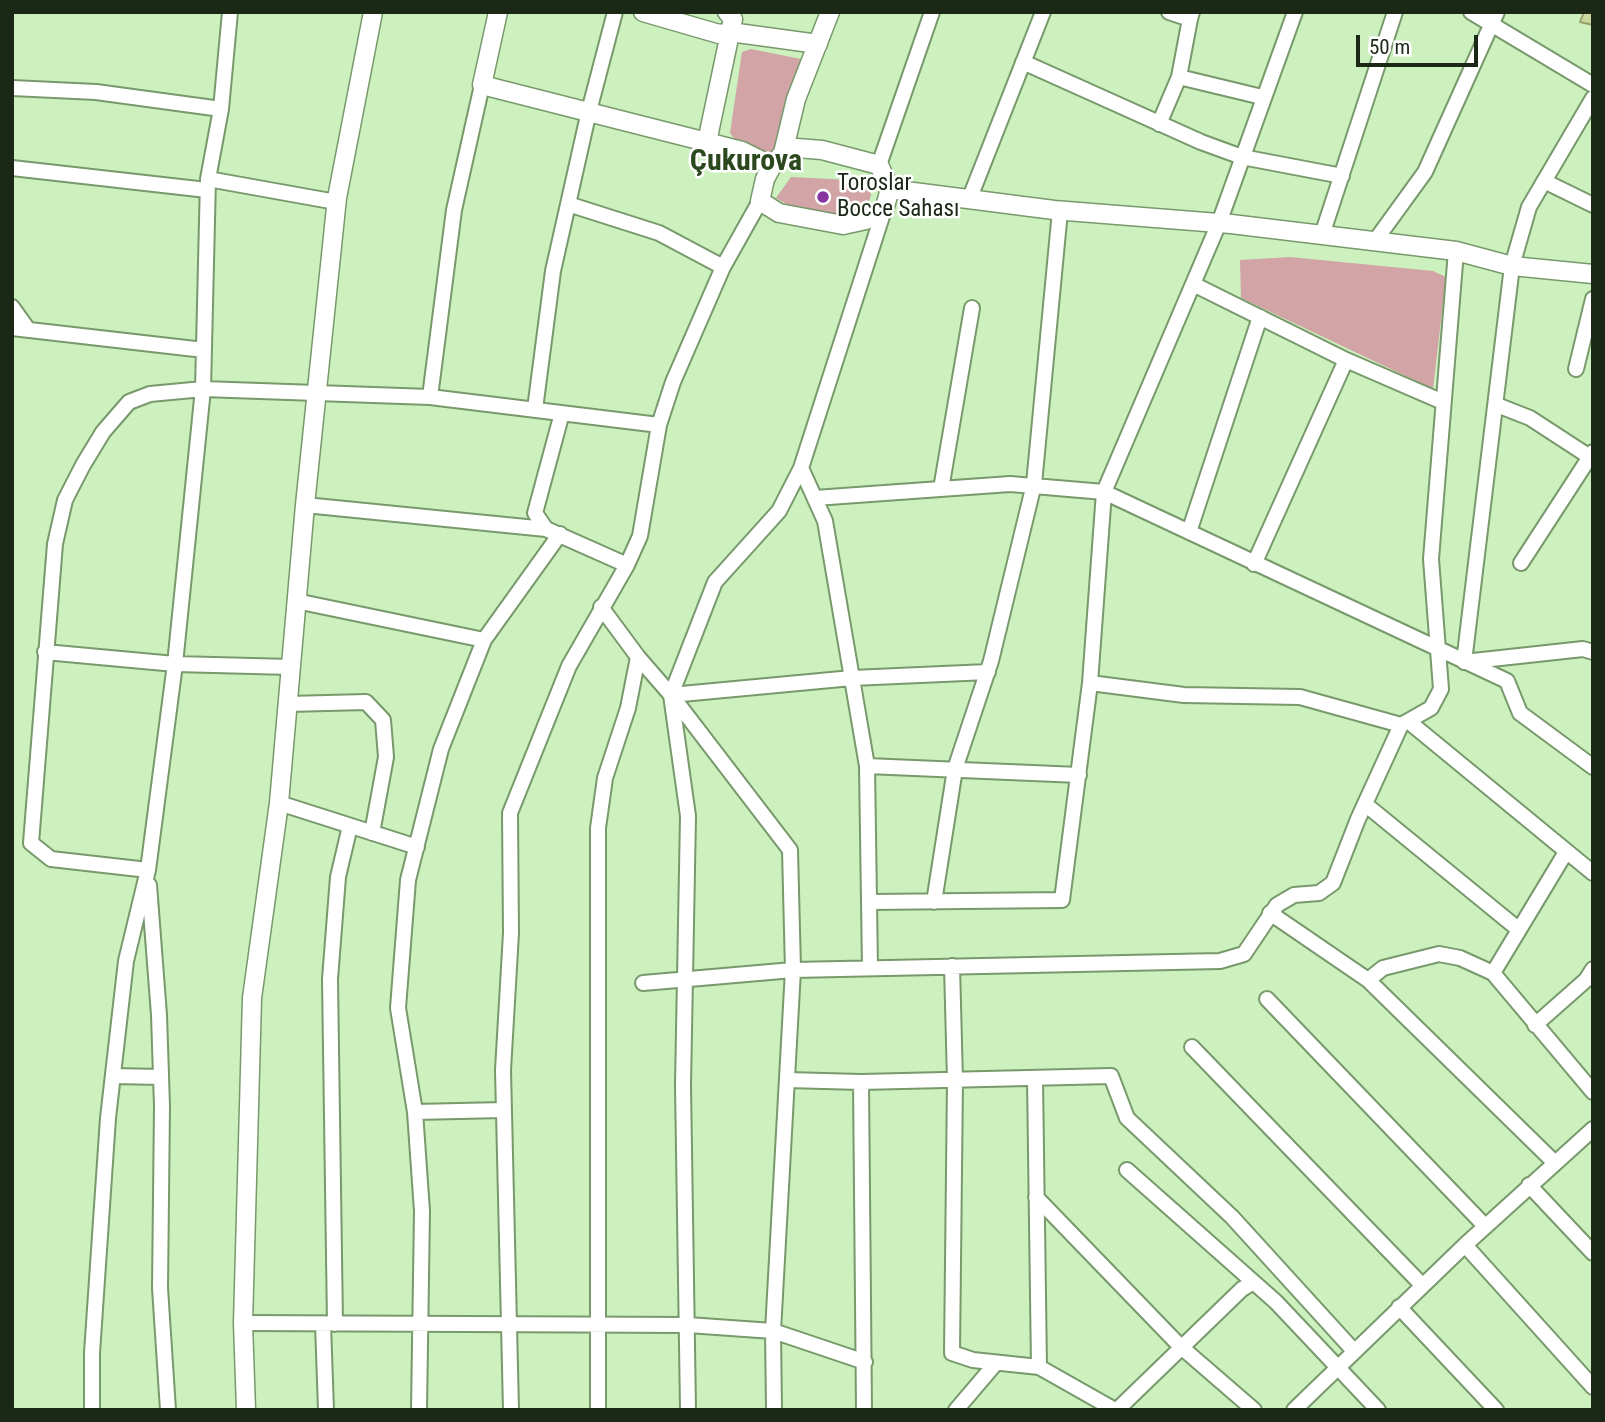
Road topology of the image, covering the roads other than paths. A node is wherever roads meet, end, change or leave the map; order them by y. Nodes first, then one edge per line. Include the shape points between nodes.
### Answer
1 (373, 12) edge
2 (498, 12) edge
3 (615, 12) edge
4 (643, 12) edge
5 (727, 12) edge
6 (830, 12) edge
7 (932, 12) edge
8 (1043, 12) edge
9 (1168, 12) edge
10 (1295, 12) edge
11 (1395, 12) edge
12 (1471, 12) edge
13 (227, 13) edge
14 (1191, 16) edge
15 (1493, 19) edge
16 (730, 32) junction
17 (818, 44) junction
18 (1023, 62) junction
19 (1179, 77) junction
20 (482, 85) junction
21 (1593, 85) edge
22 (12, 88) edge
23 (1262, 97) junction
24 (1593, 98) edge
25 (221, 109) junction
26 (589, 111) junction
27 (1159, 124) junction
28 (707, 142) junction
29 (1242, 157) junction
30 (778, 159) junction
31 (879, 165) junction
32 (12, 168) edge
33 (1342, 176) junction
34 (1544, 181) junction
35 (207, 184) junction
36 (890, 189) junction
37 (969, 200) junction
38 (760, 201) junction
39 (337, 202) junction
40 (568, 204) junction
41 (1593, 205) edge
42 (884, 210) junction
43 (1059, 211) junction
44 (1219, 223) junction
45 (1322, 235) junction
46 (1375, 241) junction
47 (1455, 251) junction
48 (1512, 266) junction
49 (723, 267) junction
50 (1593, 274) edge
51 (1193, 284) junction
52 (1593, 299) edge
53 (12, 307) edge
54 (972, 308) dead end
55 (1260, 317) junction
56 (12, 328) edge
57 (27, 328) junction
58 (204, 350) junction
59 (1346, 360) junction
60 (1576, 369) dead end
61 (204, 388) junction
62 (316, 395) junction
63 (430, 397) junction
64 (1443, 402) junction
65 (1497, 405) junction
66 (535, 409) junction
67 (562, 413) junction
68 (659, 425) junction
69 (1592, 456) edge
70 (801, 468) junction
71 (1034, 484) junction
72 (941, 489) junction
73 (1104, 492) junction
74 (815, 498) junction
75 (304, 505) junction
76 (553, 532) junction
77 (1189, 532) junction
78 (1521, 563) dead end
79 (1254, 564) junction
80 (627, 565) junction
81 (296, 601) junction
82 (601, 607) junction
83 (484, 640) junction
84 (1436, 649) junction
85 (45, 652) junction
86 (1593, 652) edge
87 (638, 657) junction
88 (1464, 662) junction
89 (175, 664) junction
90 (291, 667) junction
91 (988, 672) junction
92 (852, 678) junction
93 (1090, 683) junction
94 (671, 695) junction
95 (288, 704) junction
96 (1405, 723) junction
97 (867, 766) junction
98 (1593, 767) edge
99 (955, 769) junction
100 (1079, 775) junction
101 (279, 803) junction
102 (1364, 804) junction
103 (350, 826) junction
104 (372, 833) junction
105 (417, 848) junction
106 (1566, 852) junction
107 (148, 870) junction
108 (1593, 873) edge
109 (870, 902) junction
110 (934, 902) junction
111 (1270, 913) junction
112 (1518, 929) junction
113 (952, 966) junction
114 (870, 968) junction
115 (793, 970) junction
116 (1493, 973) junction
117 (1591, 978) edge
118 (685, 980) junction
119 (1368, 980) junction
120 (643, 983) dead end
121 (1267, 999) dead end
122 (1535, 1025) junction
123 (1192, 1046) dead end
124 (113, 1076) junction
125 (160, 1077) junction
126 (787, 1080) junction
127 (1034, 1080) junction
128 (955, 1081) junction
129 (861, 1082) junction
130 (1593, 1092) edge
131 (504, 1111) junction
132 (415, 1112) junction
133 (1593, 1129) edge
134 (1553, 1162) junction
135 (1127, 1170) dead end
136 (1529, 1185) junction
137 (1036, 1197) junction
138 (1485, 1226) junction
139 (1465, 1245) junction
140 (1593, 1253) edge
141 (1252, 1283) junction
142 (1422, 1285) junction
143 (1399, 1307) junction
144 (243, 1323) junction
145 (329, 1324) junction
146 (421, 1324) junction
147 (599, 1324) junction
148 (510, 1325) junction
149 (688, 1325) junction
150 (773, 1331) junction
151 (1180, 1346) junction
152 (1354, 1351) junction
153 (865, 1362) junction
154 (996, 1363) junction
155 (1039, 1367) junction
156 (1338, 1367) junction
157 (1593, 1387) edge
158 (92, 1410) edge
159 (168, 1410) edge
160 (246, 1410) edge
161 (326, 1410) edge
162 (419, 1410) edge
163 (510, 1410) edge
164 (598, 1410) edge
165 (688, 1410) edge
166 (774, 1410) edge
167 (864, 1410) edge
168 (956, 1410) edge
169 (1116, 1410) edge
170 (1254, 1410) edge
171 (1294, 1410) edge
172 (1378, 1410) edge
173 (1496, 1410) edge

1 - 39 street
2 - 20 street
3 - 26 street
4 - 16 street via 719,34
5 - 16 street via 733,19
6 - 17 street
7 - 31 street
8 - 18 street
9 - 14 street
10 - 23 street
11 - 33 street
12 - 15 street
13 - 25 street
14 - 19 street
15 - 21 street
15 - 46 street via 1425,172
16 - 17 street
16 - 28 street
17 - 30 street
18 - 27 street
18 - 37 street
19 - 23 street
19 - 27 street
20 - 26 street
20 - 63 street via 454,211
22 - 25 street via 96,92
23 - 29 street
24 - 34 street
25 - 35 street
26 - 28 street
26 - 40 street
27 - 29 street
28 - 30 street
29 - 33 street
29 - 44 street
30 - 31 street via 797,148
30 - 38 street
31 - 36 street
32 - 35 street
33 - 45 street
34 - 41 street
34 - 48 street via 1529,207
35 - 39 street
35 - 58 street
36 - 37 street
36 - 42 street
37 - 43 street
38 - 42 street via 792,217 843,226
38 - 49 street
39 - 62 street
40 - 49 street via 659,233
40 - 66 street via 553,271
42 - 70 street
43 - 44 street
43 - 71 street
44 - 45 street
44 - 51 street
45 - 46 street
46 - 47 street
47 - 48 street
47 - 64 street
48 - 50 street
48 - 65 street
49 - 68 street
51 - 55 street
51 - 73 street
52 - 60 street
53 - 57 street
54 - 72 street
55 - 59 street
55 - 77 street
56 - 57 street
57 - 58 street
58 - 61 street
59 - 64 street
59 - 79 street
61 - 62 street
61 - 85 street via 150,394 129,402 103,432 65,500 55,544
61 - 89 street
62 - 63 street
62 - 75 street
63 - 66 street
64 - 84 street via 1431,559
65 - 69 street via 1530,418
65 - 88 street
66 - 67 street
67 - 68 street
67 - 76 street via 535,513
68 - 80 street via 640,536
69 - 78 street
70 - 74 street
70 - 94 street via 779,511 715,582
71 - 72 street
71 - 73 street
71 - 91 street
72 - 74 street
73 - 77 street
73 - 93 street
74 - 92 street via 825,521
75 - 76 street
75 - 81 street
76 - 80 street
76 - 83 street
77 - 79 street
79 - 84 street
80 - 82 street
81 - 83 street
81 - 90 street
82 - 87 street
82 - 131 street via 569,666 510,813
83 - 105 street via 442,749
84 - 88 street
84 - 96 street via 1441,689 1431,708
85 - 89 street
85 - 107 street via 31,843 51,859
86 - 88 street via 1583,649
87 - 94 street
87 - 147 street via 628,708 605,779 598,828
88 - 98 street via 1507,681 1520,713
89 - 90 street
89 - 107 street
90 - 95 street
91 - 92 street
91 - 99 street
92 - 94 street
92 - 97 street
93 - 96 street via 1184,695 1300,697
93 - 100 street
94 - 115 street via 790,850
94 - 118 street via 688,816
95 - 101 street
95 - 104 street via 366,702 383,720 386,757
96 - 102 street
96 - 106 street
97 - 99 street
97 - 109 street
99 - 100 street
99 - 110 street
100 - 110 street via 1062,900
101 - 103 street
101 - 144 street via 252,998
102 - 111 street via 1333,883 1319,893 1294,895
102 - 112 street
103 - 104 street
103 - 145 street via 338,877 330,979
104 - 105 street
105 - 132 street via 408,880 398,1008
106 - 108 street
106 - 112 street
107 - 124 street via 126,961
107 - 125 street
109 - 110 street
109 - 114 street
111 - 113 street via 1244,954 1220,961
111 - 119 street
112 - 116 street
113 - 114 street
113 - 128 street
114 - 115 street
115 - 118 street
115 - 126 street
116 - 119 street via 1461,958 1439,954 1382,968
116 - 122 street
117 - 122 street
118 - 120 street
118 - 149 street
119 - 134 street
121 - 138 street
122 - 130 street
123 - 142 street
124 - 125 street
124 - 158 street
125 - 159 street via 160,1288
126 - 129 street
126 - 150 street
127 - 128 street
127 - 137 street
127 - 152 street via 1111,1076 1127,1118 1232,1217
128 - 129 street
128 - 154 street via 953,1353
129 - 153 street
131 - 132 street
131 - 148 street
132 - 146 street via 422,1211
133 - 134 street
134 - 136 street
135 - 141 street
136 - 138 street
136 - 140 street
137 - 151 street
137 - 155 street
138 - 139 street
139 - 142 street
139 - 157 street
141 - 151 street
141 - 156 street
142 - 143 street
143 - 152 street
143 - 173 street
144 - 145 street
144 - 160 street
145 - 146 street
145 - 161 street
146 - 148 street
146 - 162 street
147 - 148 street
147 - 149 street
147 - 164 street
148 - 163 street
149 - 150 street
149 - 165 street
150 - 153 street
150 - 166 street
151 - 169 street
151 - 170 street
152 - 156 street
153 - 167 street
154 - 155 street
154 - 168 street
155 - 169 street
156 - 171 street
156 - 172 street

